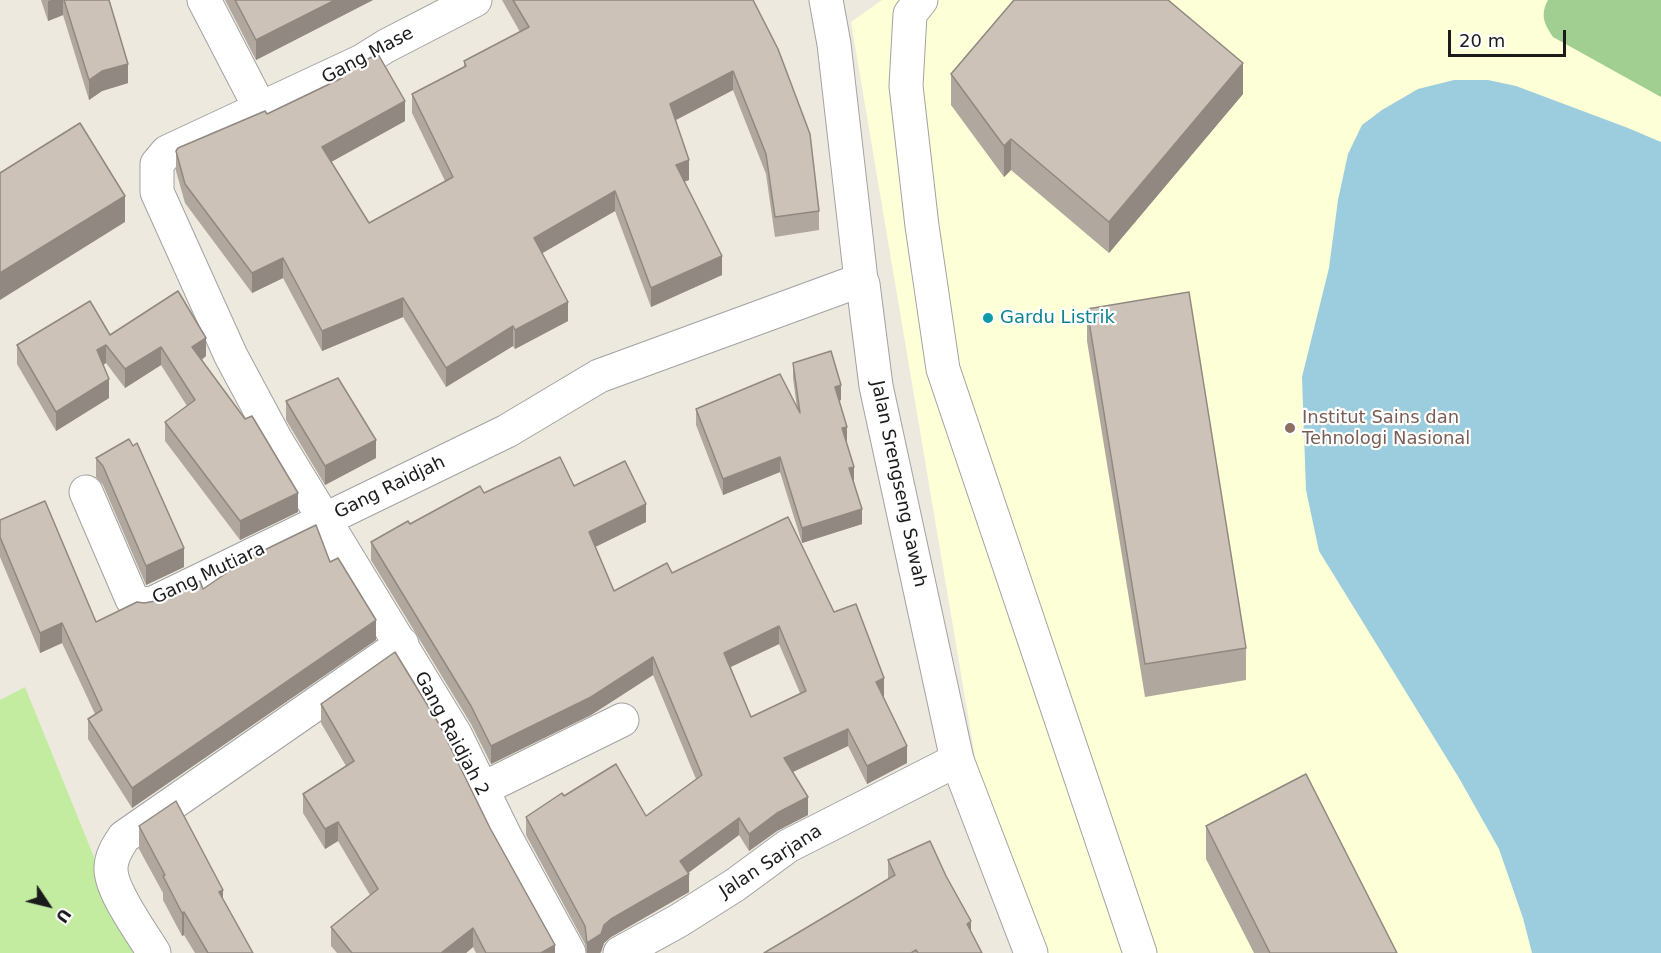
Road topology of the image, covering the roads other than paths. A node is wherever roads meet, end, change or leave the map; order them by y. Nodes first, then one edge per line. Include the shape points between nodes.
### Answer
1 (204, 0) edge
2 (475, 0) edge
3 (826, 0) edge
4 (921, 0) edge
5 (261, 110) junction
6 (861, 280) junction
7 (86, 492) dead end
8 (326, 520) junction
9 (402, 644) junction
10 (622, 720) dead end
11 (957, 760) junction
12 (482, 789) junction
13 (154, 953) edge
14 (569, 953) edge
15 (620, 953) edge
16 (1031, 953) edge
17 (1140, 953) edge

1 - 5 street
2 - 5 street, Gang Mase
3 - 6 street, Jalan Srengseng Sawah
4 - 17 street via 910,14 906,86 943,369
5 - 8 street, Gang Raidjah via 167,152 157,164 157,192 231,356 276,440
6 - 8 street, Gang Raidjah via 599,376 507,431
6 - 11 street, Jalan Srengseng Sawah via 876,386
7 - 8 street, Gang Mutiara via 132,599 142,604 153,603
8 - 9 street, Gang Raidjah 2
9 - 12 street, Gang Raidjah 2
9 - 13 street via 124,837 111,868 115,889
10 - 12 street
11 - 15 street, Jalan Sarjana via 788,846 735,885
11 - 16 street, Jalan Srengseng Sawah
12 - 14 street, Gang Raidjah 2

